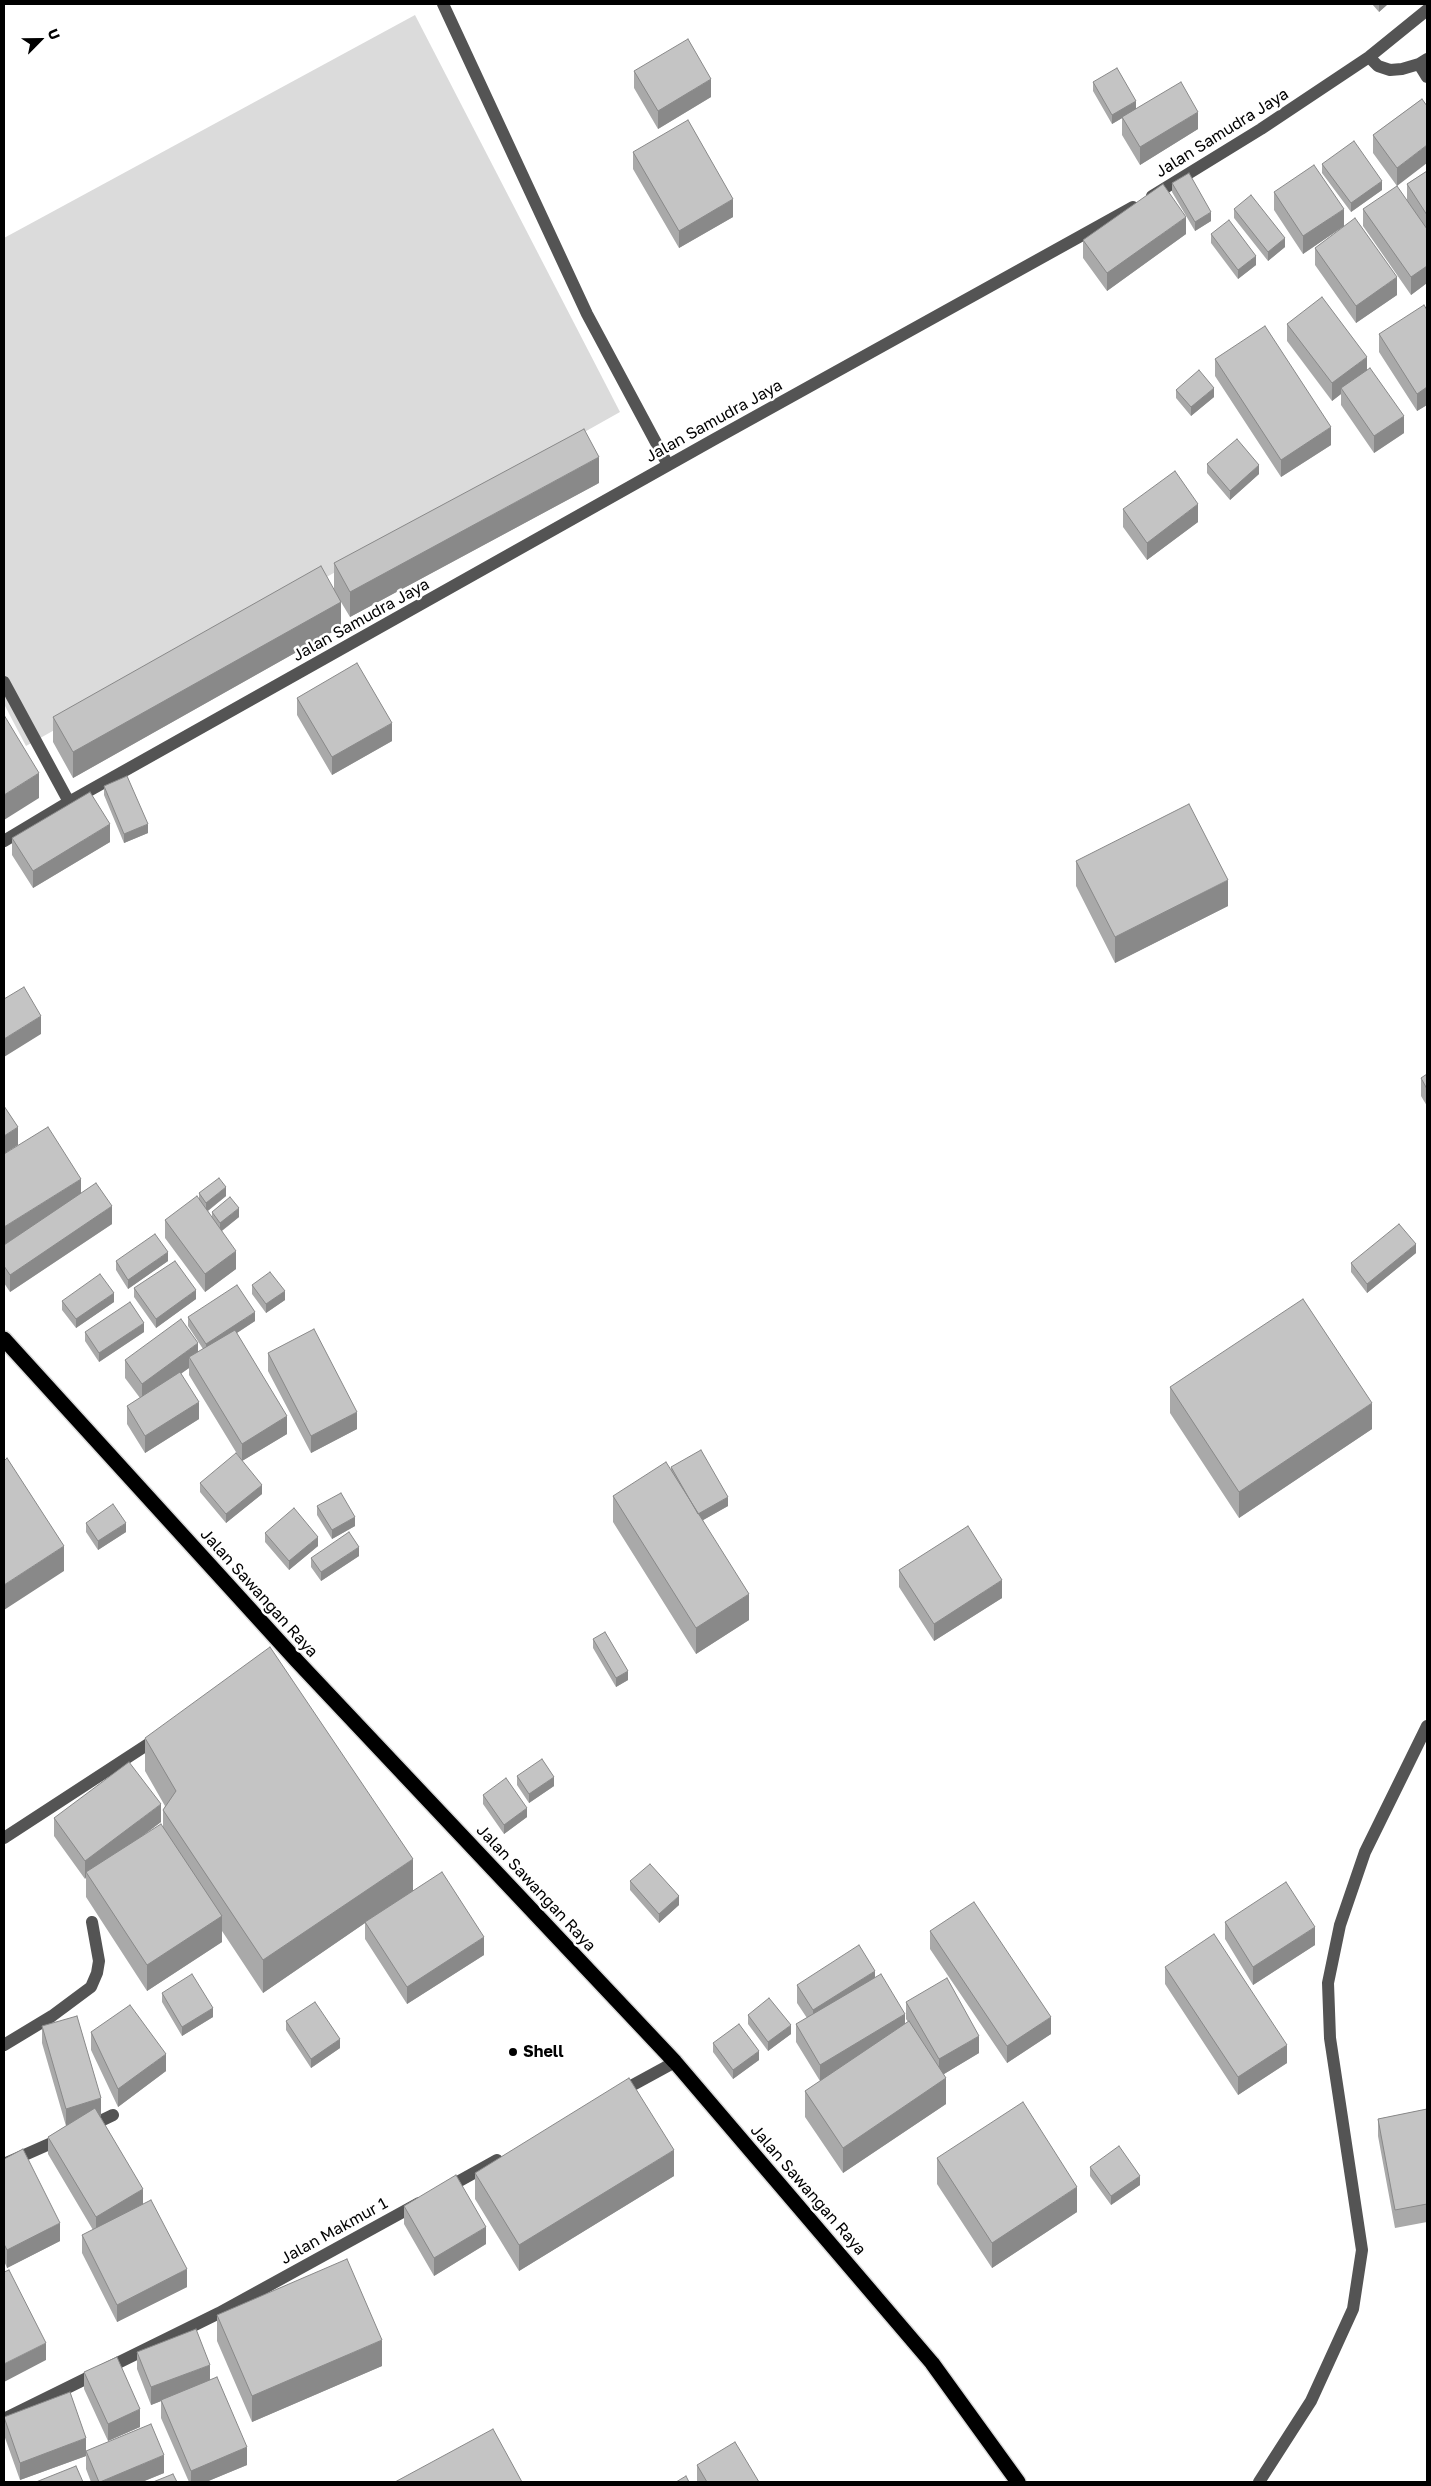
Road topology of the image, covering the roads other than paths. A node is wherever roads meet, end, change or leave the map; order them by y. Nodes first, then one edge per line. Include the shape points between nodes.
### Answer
1 (443, 4) edge
2 (1427, 10) edge
3 (1369, 57) junction
4 (1423, 62) edge
5 (1427, 77) edge
6 (668, 465) junction
7 (4, 682) edge
8 (69, 802) junction
9 (4, 841) edge
10 (4, 1340) edge
11 (1427, 1726) edge
12 (170, 1730) edge
13 (4, 1838) edge
14 (92, 1922) dead end
15 (4, 2045) edge
16 (675, 2062) junction
17 (606, 2100) edge
18 (113, 2115) dead end
19 (512, 2152) edge
20 (4, 2164) edge
21 (4, 2419) edge
22 (1018, 2482) edge
23 (1259, 2482) edge

1 - 6 street via 587,314
2 - 3 street, Jalan Samudra Jaya
3 - 4 street via 1378,66 1390,70
3 - 6 street, Jalan Samudra Jaya via 1146,200
4 - 5 street
6 - 8 street, Jalan Samudra Jaya
7 - 8 street
8 - 9 street, Jalan Samudra Jaya
10 - 16 highway, Jalan Sawangan Raya via 293,1663
11 - 23 street via 1365,1852 1340,1925 1328,1983 1330,2038 1362,2250 1353,2309 1311,2401
12 - 13 street
14 - 15 street via 99,1961 91,1987
16 - 17 street
16 - 22 highway, Jalan Sawangan Raya via 932,2363
18 - 20 street
19 - 21 street, Jalan Makmur 1 via 219,2313

